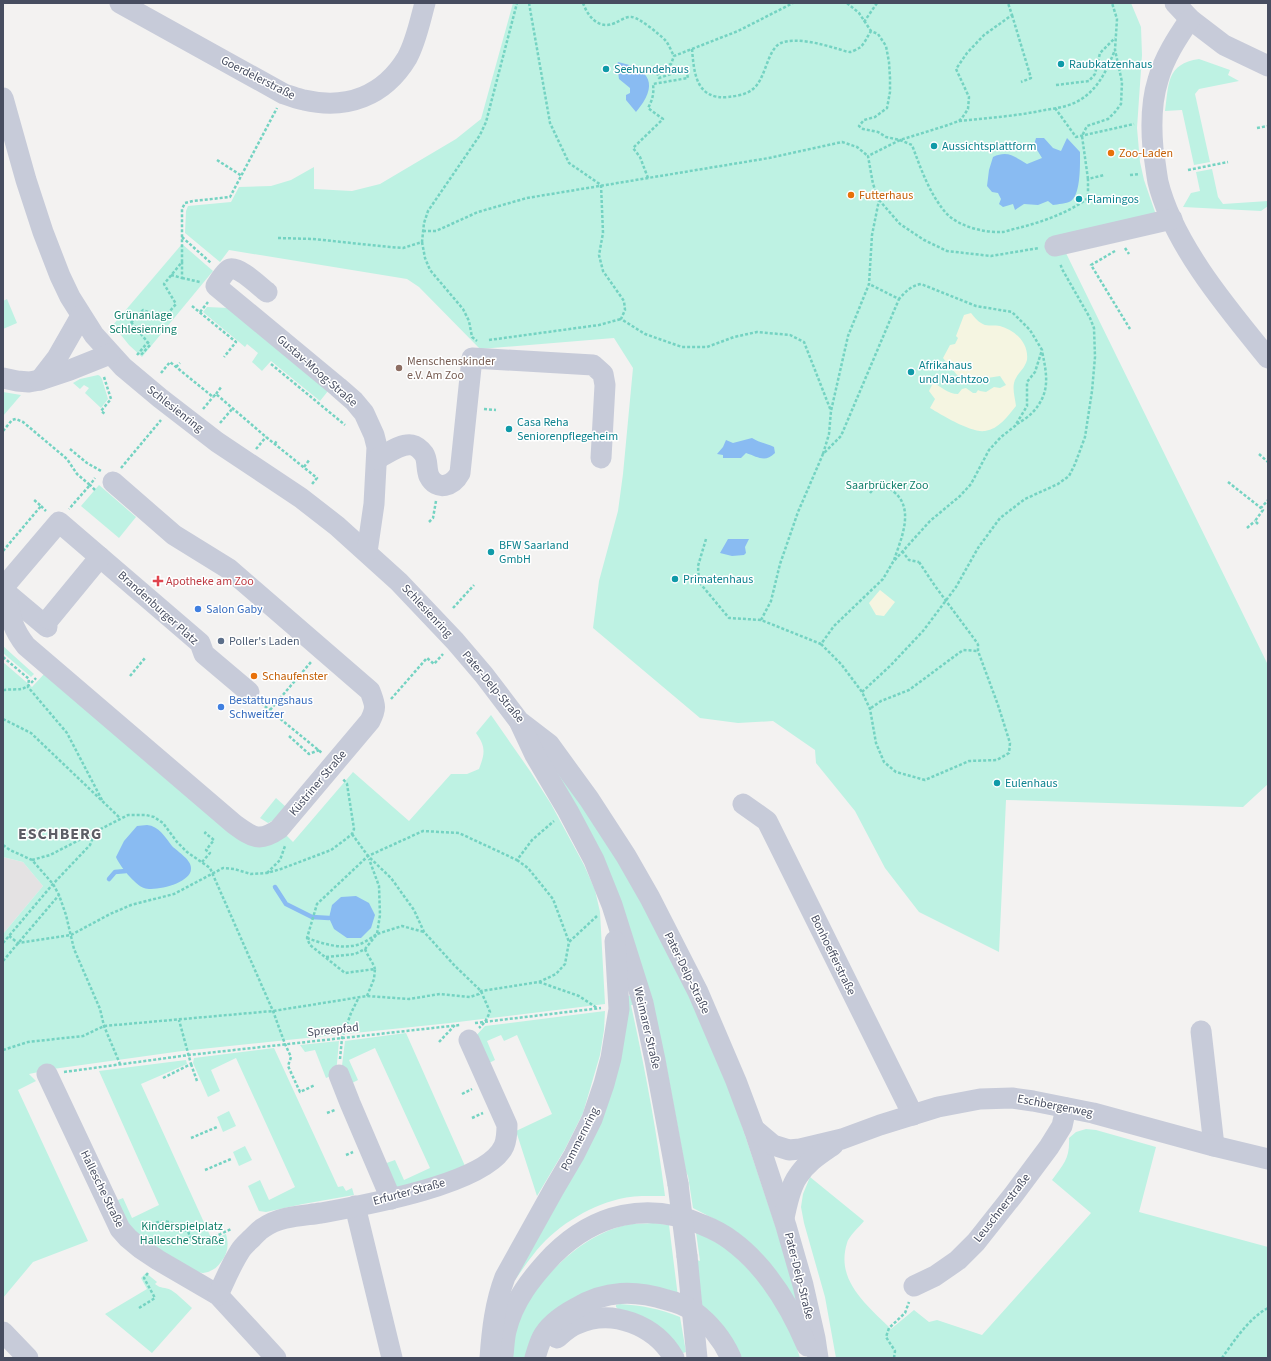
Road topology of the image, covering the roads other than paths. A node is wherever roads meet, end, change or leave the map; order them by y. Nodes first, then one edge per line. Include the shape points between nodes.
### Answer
1 (120, 3) edge
2 (425, 3) edge
3 (1175, 3) edge
4 (1190, 19) junction
5 (1268, 66) edge
6 (3, 98) edge
7 (1172, 219) junction
8 (1055, 246) road end
9 (267, 292) dead end
10 (81, 316) junction
11 (110, 354) junction
12 (1268, 358) edge
13 (3, 378) edge
14 (40, 380) junction
15 (600, 458) dead end
16 (377, 459) junction
17 (110, 476) road end
18 (367, 552) junction
19 (100, 557) junction
20 (6, 588) edge
21 (449, 648) joint
22 (264, 701) road end
23 (519, 722) junction
24 (743, 804) dead end
25 (605, 910) junction
26 (464, 1028) road end
27 (1201, 1031) dead end
28 (54, 1073) road end
29 (339, 1075) dead end
30 (1066, 1108) junction
31 (913, 1115) junction
32 (754, 1130) junction
33 (842, 1139) junction
34 (1214, 1146) junction
35 (1268, 1159) edge
36 (391, 1199) junction
37 (355, 1206) junction
38 (784, 1218) junction
39 (914, 1286) road end
40 (218, 1295) junction
41 (692, 1310) junction
42 (3, 1332) edge
43 (28, 1358) edge
44 (276, 1358) edge
45 (392, 1358) edge
46 (490, 1358) edge
47 (502, 1358) edge
48 (535, 1358) edge
49 (539, 1358) edge
50 (674, 1358) edge
51 (697, 1358) edge
52 (731, 1358) edge
53 (811, 1358) edge
54 (818, 1358) edge

1 - 2 street, Goerdelerstraße via 284,94 325,103 349,102 372,93 390,80 407,58 417,34
3 - 4 street
4 - 5 street via 1224,45
4 - 7 street via 1177,37 1163,65 1151,120 1158,182
6 - 10 street, Schlesienring via 43,232 60,276
7 - 8 street
7 - 12 street via 1184,243 1216,292
9 - 16 street, Gustav-Moog-Straße via 239,270 231,269 216,286 354,401 364,413 372,431 377,447
10 - 11 street, Schlesienring
10 - 14 street via 57,358
11 - 14 street
11 - 18 street, Schlesienring via 192,423 301,498
13 - 14 street via 29,382
15 - 16 street via 605,385 603,374 593,365 472,358 460,473 457,480 444,486 433,481 429,476 425,455 412,445 403,446
16 - 18 street, Gustav-Moog-Straße
17 - 20 street, Küstriner Straße via 174,534 229,569 370,691 375,712 370,721 328,761 279,829 261,838 245,832 26,646 17,635 12,622
18 - 21 street, Schlesienring via 399,582
19 - 20 street, Brandenburger Platz via 59,522
19 - 20 street via 48,623
19 - 22 street, Brandenburger Platz via 200,643 204,654
21 - 23 street, Pater-Delp-Straße via 484,675
23 - 25 street, Weimarer Straße via 594,860
23 - 32 street, Pater-Delp-Straße via 549,744 626,856 698,992
24 - 31 street, Bonhoefferstraße via 767,821
25 - 41 street, Weimarer Straße, bridge via 643,1003 656,1060 678,1184
25 - 46 street, Pommernring via 619,1009 611,1058 592,1119 505,1277 492,1331
26 - 36 street, Erfurter Straße via 506,1125 507,1136 504,1146 491,1161 476,1170 437,1187
27 - 34 street
28 - 40 street, Hallesche Straße via 120,1229 140,1248
29 - 36 street
30 - 31 street, Eschbergerweg via 1012,1098 980,1099
30 - 34 street, Eschbergerweg
30 - 39 street, Leuschnerstraße via 1062,1126 1049,1147 976,1242 958,1260 935,1276
31 - 33 street, Eschbergerweg
32 - 33 street, Eschbergerweg via 773,1145 789,1150
32 - 38 street, Pater-Delp-Straße
33 - 38 street, Eschbergerweg via 810,1162 797,1176
34 - 35 street, Eschbergerweg
36 - 37 street, Erfurter Straße
37 - 40 street, Erfurter Straße via 282,1218 262,1228 240,1250
37 - 45 street
38 - 54 street, Pater-Delp-Straße via 803,1286
40 - 44 street, Hallesche Straße
41 - 48 street via 654,1296 634,1293 604,1296 588,1301 560,1317 542,1337
41 - 51 street, Weimarer Straße
41 - 52 street via 713,1330
42 - 43 street
47 - 53 street via 506,1331 524,1289 561,1247 601,1222 623,1214 652,1212 692,1220 718,1231 748,1254 787,1305
49 - 50 street via 552,1342 576,1324 590,1319 608,1318 620,1319 650,1331 663,1342

